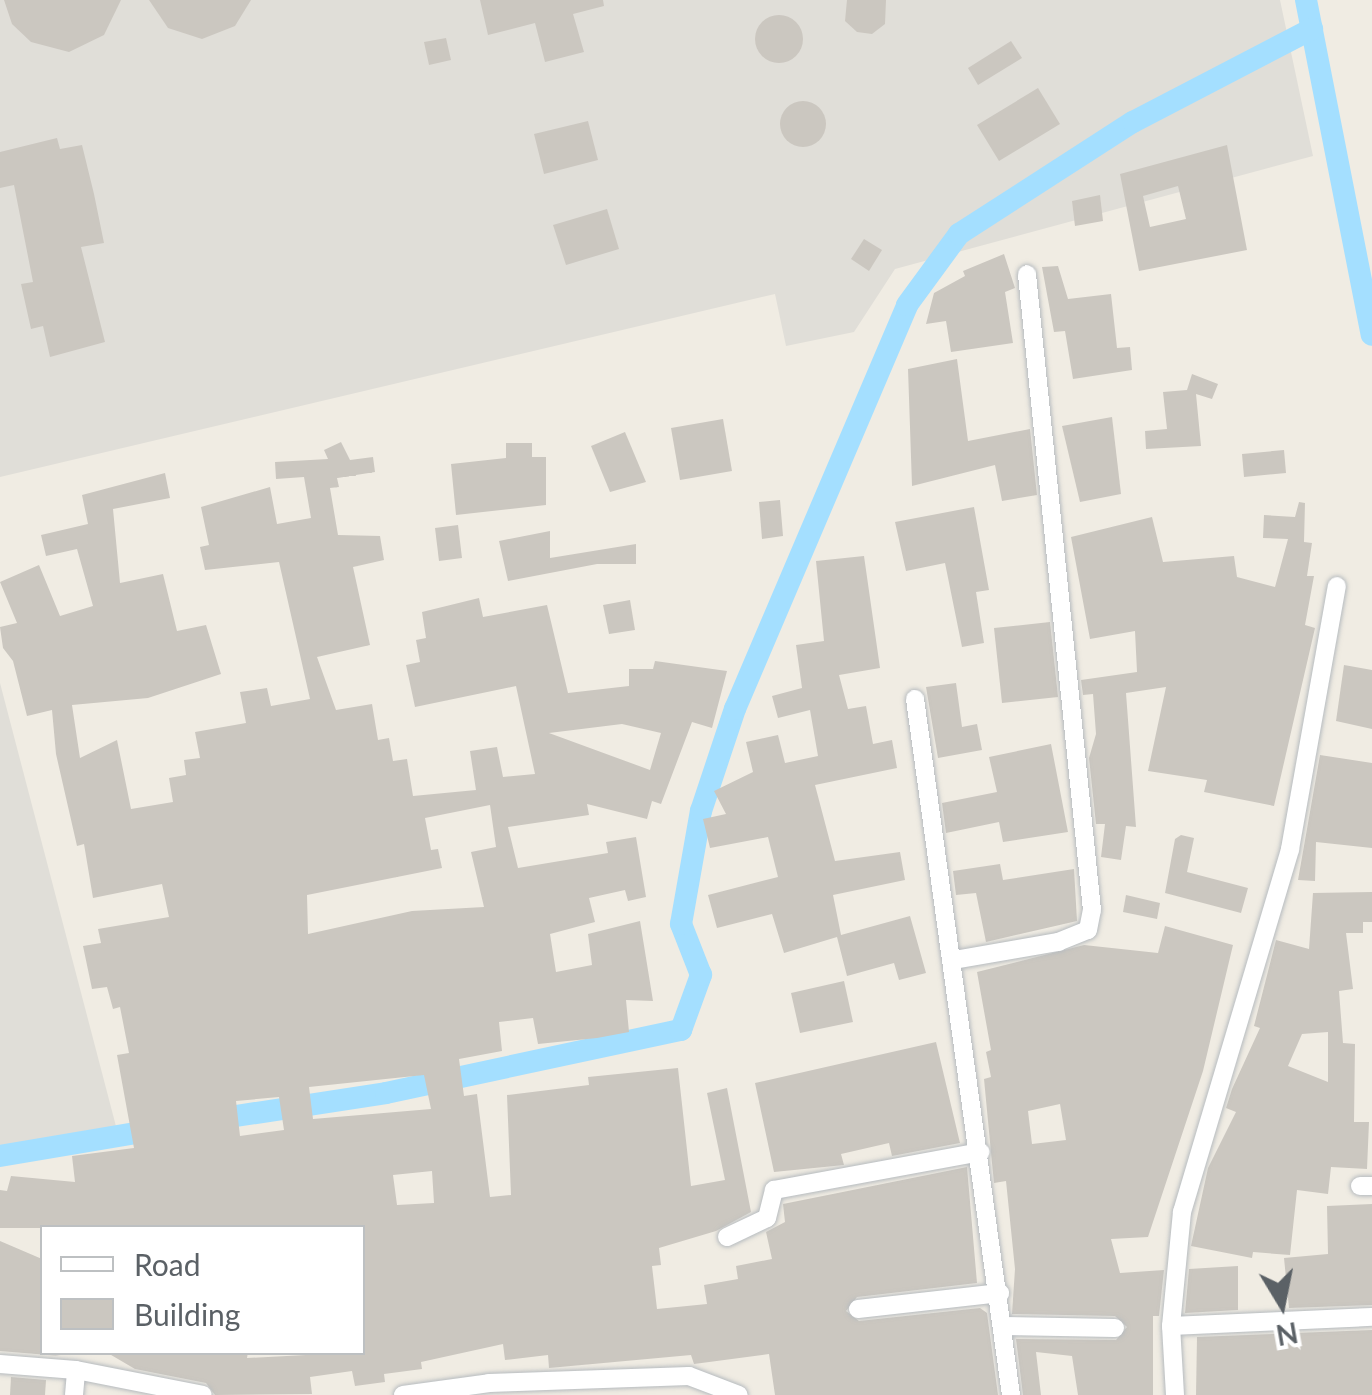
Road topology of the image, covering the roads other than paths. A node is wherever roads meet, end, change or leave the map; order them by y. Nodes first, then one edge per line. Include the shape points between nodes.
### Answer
1 (1028, 274) dead end
2 (1337, 586) dead end
3 (914, 699) dead end
4 (954, 960) junction
5 (982, 1152) junction
6 (727, 1238) dead end
7 (1000, 1293) junction
8 (858, 1309) dead end
9 (1372, 1317) edge
10 (1005, 1326) junction
11 (1171, 1326) junction
12 (1115, 1328) dead end
13 (0, 1364) edge
14 (76, 1370) junction
15 (74, 1395) edge
16 (203, 1395) edge
17 (403, 1395) edge
18 (739, 1395) edge
19 (1012, 1395) edge
20 (1175, 1395) edge

1 - 4 street via 1092,910 1088,930 1058,942
2 - 11 street via 1290,849 1182,1212
3 - 4 street
4 - 5 street
5 - 6 street via 774,1190 770,1216
5 - 7 street
7 - 8 street
7 - 10 street
9 - 11 street
10 - 12 street
10 - 19 street
11 - 20 street
13 - 14 street
14 - 15 street
14 - 16 street
17 - 18 street via 489,1383 689,1376

